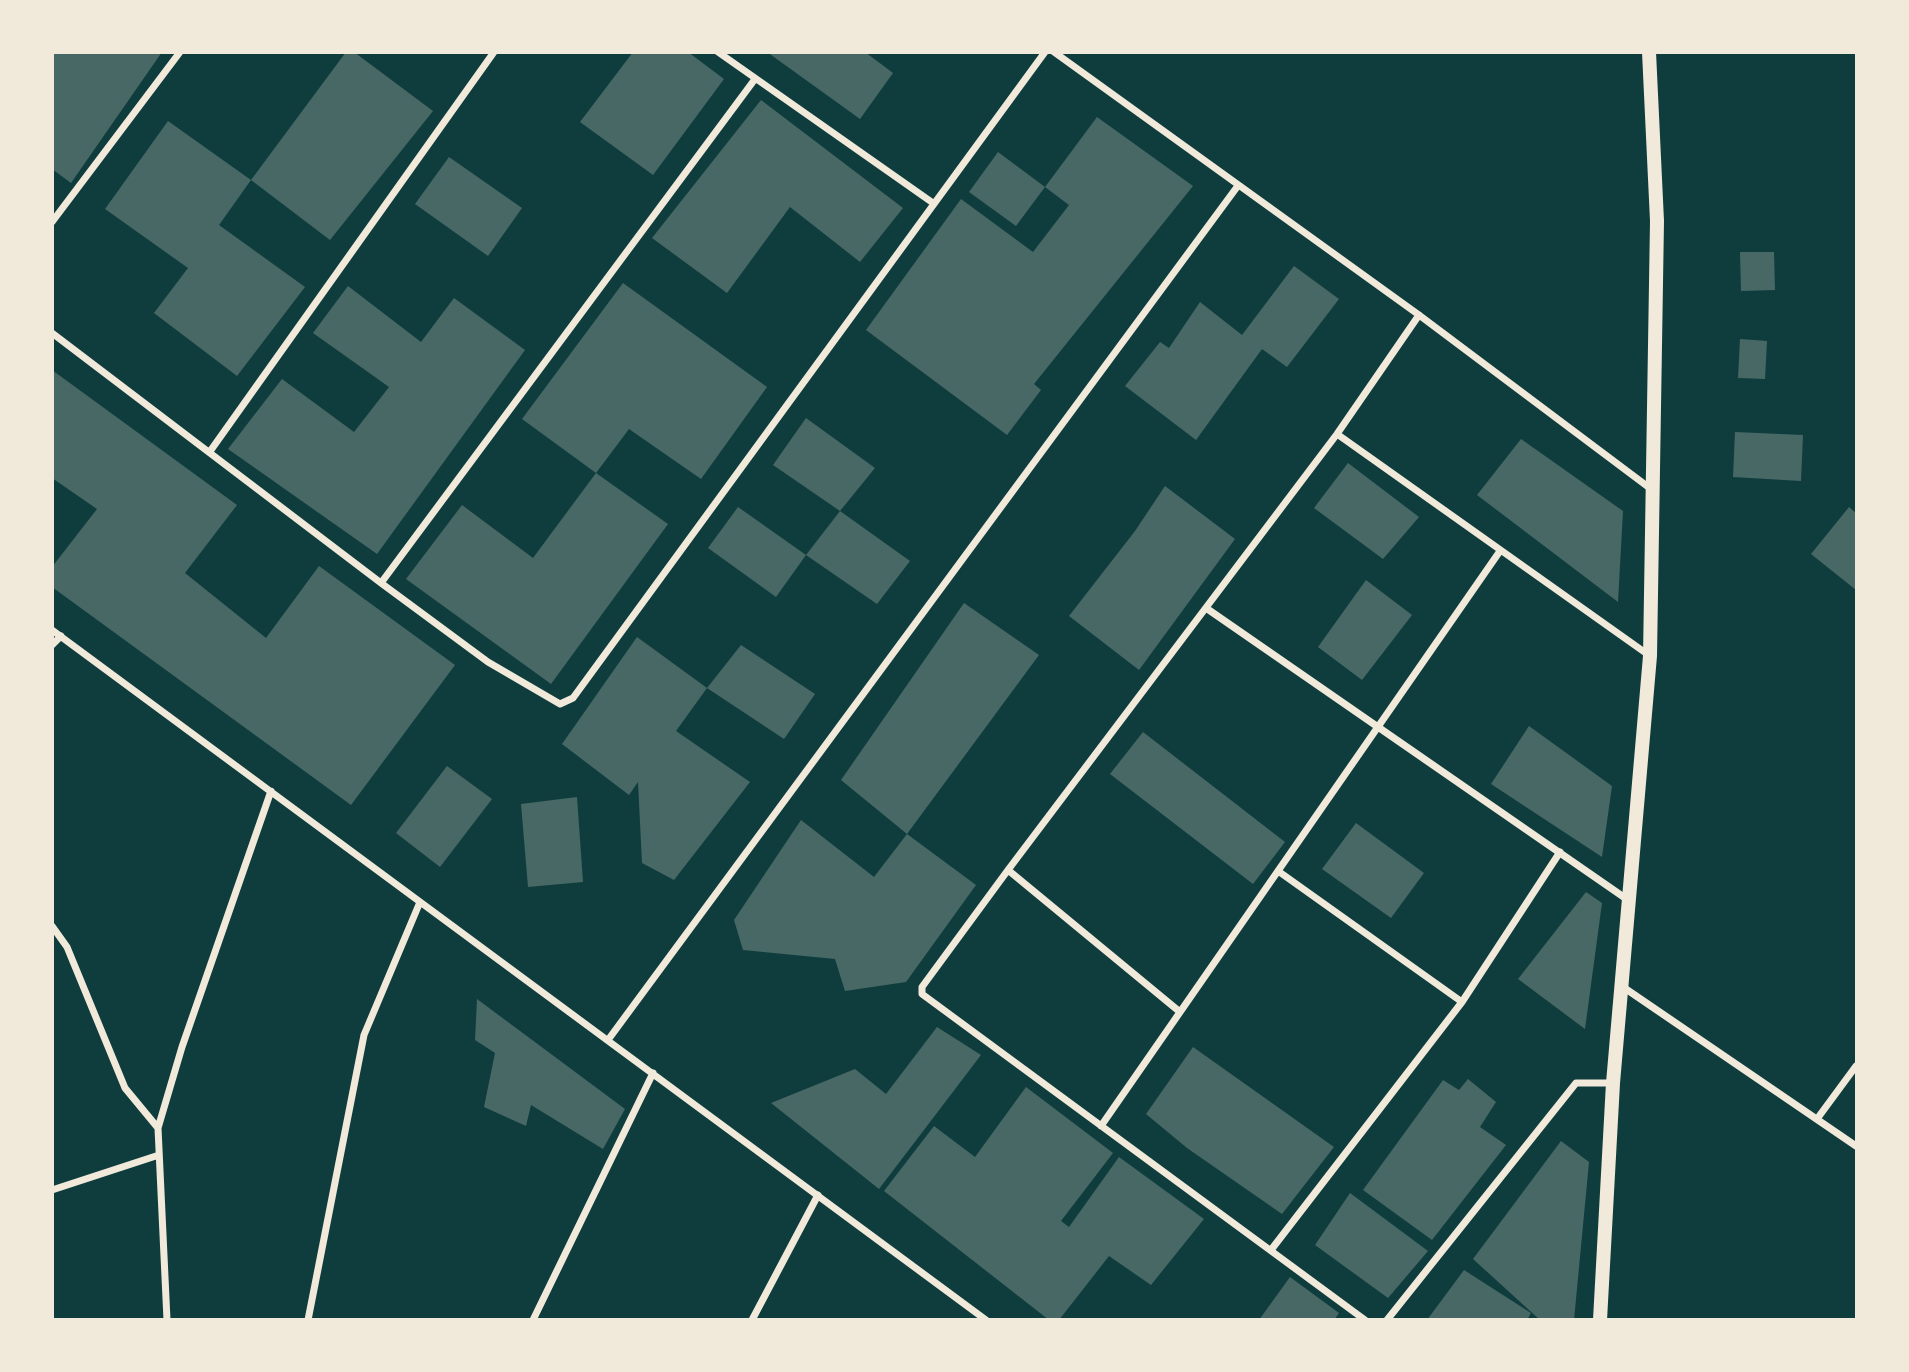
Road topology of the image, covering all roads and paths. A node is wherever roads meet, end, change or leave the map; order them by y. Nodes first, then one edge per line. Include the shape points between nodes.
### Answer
1 (180, 52) edge
2 (494, 52) edge
3 (718, 52) edge
4 (1045, 52) edge
5 (1054, 52) edge
6 (1649, 52) edge
7 (755, 79) junction
8 (1237, 187) junction
9 (933, 203) junction
10 (52, 222) edge
11 (1419, 315) junction
12 (52, 332) edge
13 (1338, 434) junction
14 (211, 450) junction
15 (1654, 491) junction
16 (1500, 551) junction
17 (381, 583) junction
18 (1206, 608) junction
19 (52, 629) edge
20 (61, 636) junction
21 (52, 645) edge
22 (1650, 656) junction
23 (1379, 726) junction
24 (271, 791) junction
25 (1560, 852) junction
26 (1009, 870) junction
27 (1279, 871) junction
28 (1629, 900) junction
29 (420, 902) junction
30 (52, 926) edge
31 (1622, 986) junction
32 (1462, 1002) junction
33 (1180, 1012) junction
34 (608, 1040) junction
35 (1857, 1066) edge
36 (653, 1073) junction
37 (1613, 1083) junction
38 (1817, 1119) junction
39 (1101, 1126) junction
40 (158, 1128) junction
41 (1857, 1146) edge
42 (159, 1155) junction
43 (52, 1190) edge
44 (818, 1195) junction
45 (1271, 1250) junction
46 (982, 1318) edge
47 (167, 1320) edge
48 (308, 1320) edge
49 (533, 1320) edge
50 (752, 1320) edge
51 (1365, 1320) edge
52 (1387, 1320) edge
53 (1600, 1320) edge

1 - 10 street
2 - 14 street
3 - 7 street
4 - 9 street
5 - 8 street
6 - 15 main road via 1657,221
7 - 9 street
7 - 17 street
8 - 11 street
8 - 34 street
9 - 17 street via 567,702 554,703 488,662
11 - 13 street
11 - 15 street
12 - 14 street
13 - 16 street
13 - 18 street
14 - 17 street
15 - 22 main road
16 - 22 street
16 - 23 street
18 - 23 street
18 - 26 street
19 - 20 street
20 - 21 street
20 - 24 street
22 - 28 main road
23 - 25 street
23 - 27 street
24 - 29 street
24 - 40 street
25 - 28 street
25 - 32 street
26 - 33 street
26 - 39 street via 922,986 922,994
27 - 32 street
27 - 33 street
28 - 31 main road
29 - 34 street
29 - 48 street via 364,1035
30 - 40 street via 67,947 125,1088
31 - 37 main road
31 - 38 street
32 - 45 street
33 - 39 street
34 - 36 street
35 - 38 street
36 - 44 street
36 - 49 street
37 - 52 street via 1576,1083
37 - 53 main road
38 - 41 street
39 - 45 street
40 - 42 street
42 - 43 street
42 - 47 street
44 - 46 street
44 - 50 street
45 - 51 street

